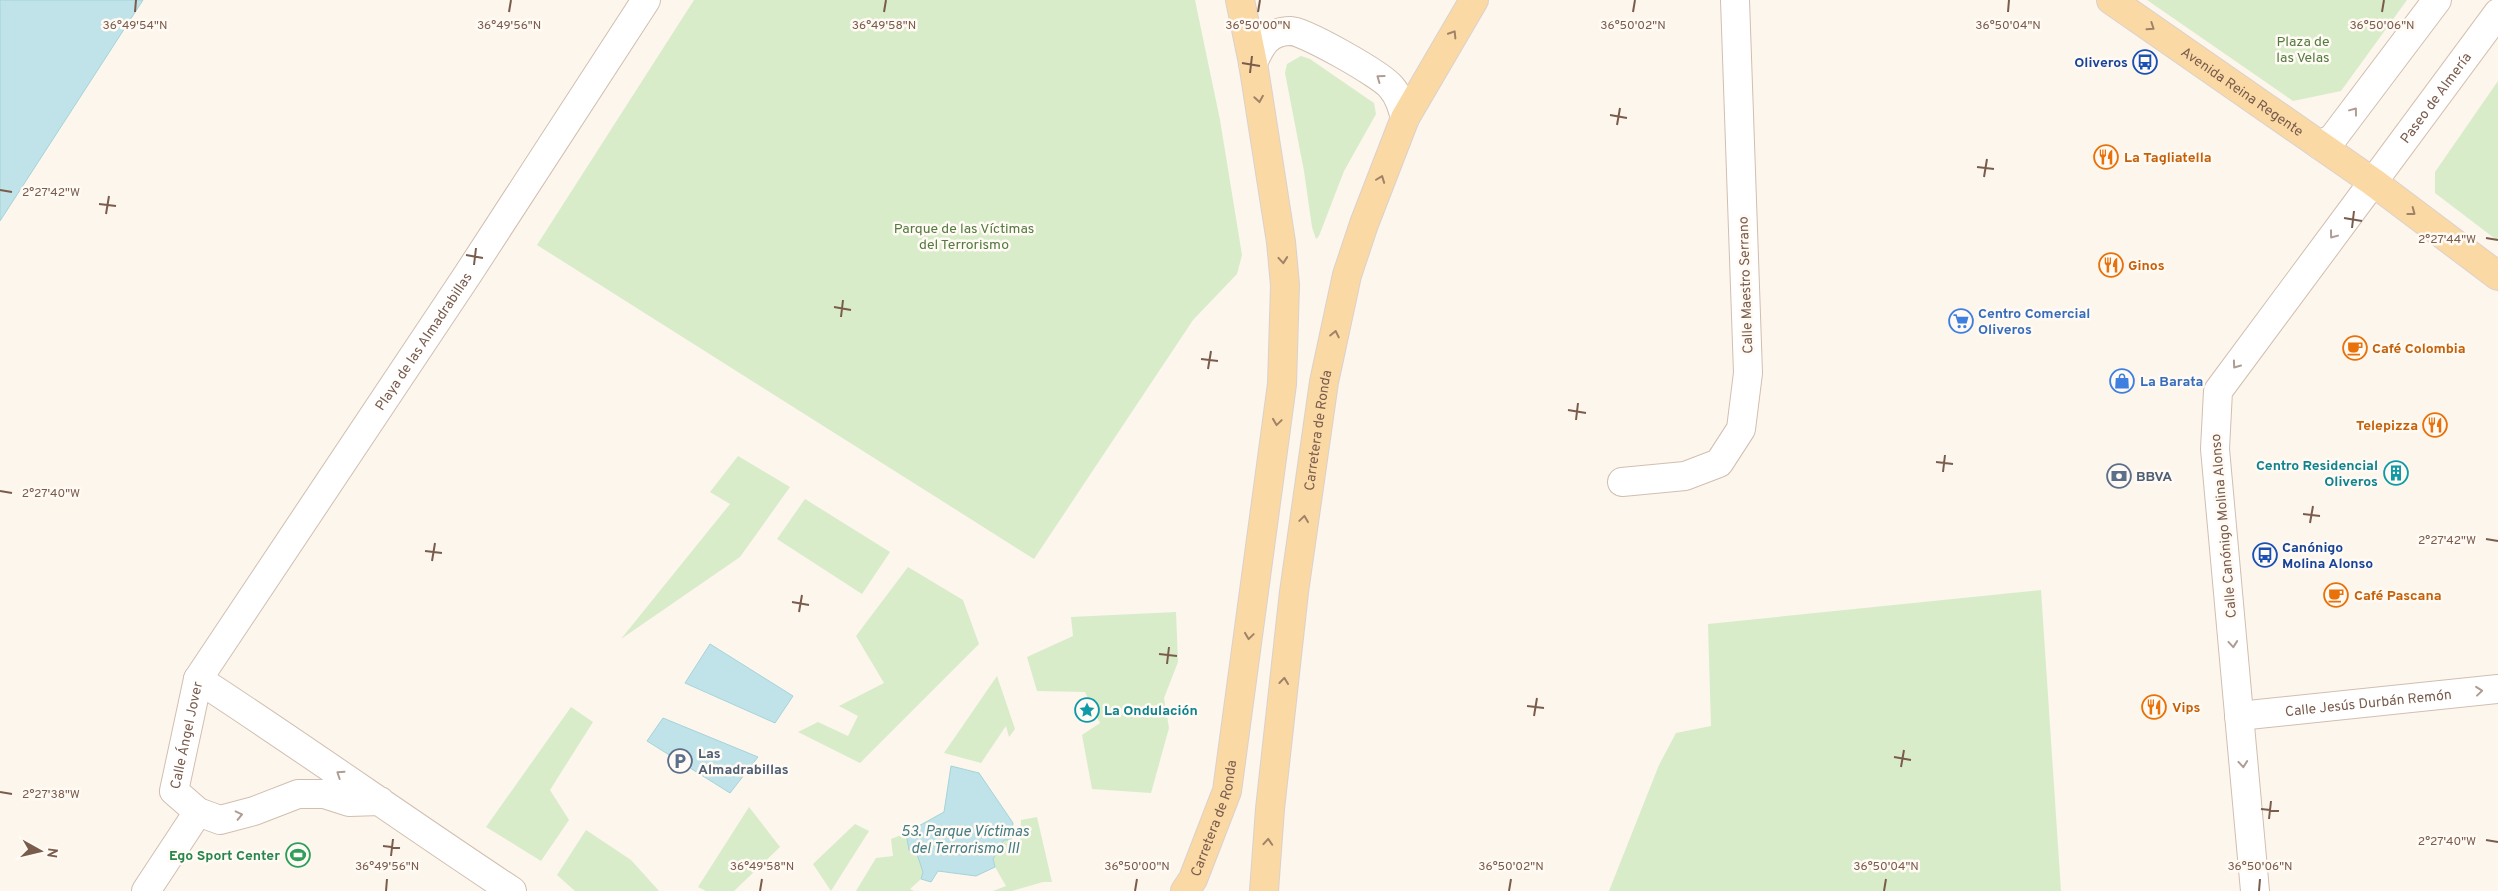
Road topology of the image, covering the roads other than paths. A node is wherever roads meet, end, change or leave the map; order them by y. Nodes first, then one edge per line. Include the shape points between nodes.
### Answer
1 (646, 0) edge
2 (1240, 0) edge
3 (1474, 0) edge
4 (1735, 0) edge
5 (2111, 0) edge
6 (2437, 0) edge
7 (2498, 13) edge
8 (1253, 63) junction
9 (1405, 118) junction
10 (2320, 145) junction
11 (2373, 182) junction
12 (2498, 276) edge
13 (1622, 482) dead end
14 (198, 679) junction
15 (2498, 689) edge
16 (2239, 716) junction
17 (380, 802) junction
18 (198, 812) junction
19 (146, 891) edge
20 (512, 891) edge
21 (1185, 891) edge
22 (1264, 891) edge
23 (2255, 891) edge

1 - 14 street, Playa de las Almadrabillas
2 - 8 main road, Carretera de Ronda
9 -> 3 main road, Carretera de Ronda
4 - 13 street, Calle Maestro Serrano via 1748,373 1741,428 1719,463 1685,476
5 -> 10 main road, Avenida Reina Regente
10 -> 6 street via 2334,138
7 - 11 street, Paseo de Almería
9 -> 8 street via 1390,85 1362,64 1293,31 1276,34 1261,44
8 -> 21 main road, Carretera de Ronda via 1281,242 1284,285 1282,384 1227,792 1193,879
22 -> 9 main road, Carretera de Ronda via 1294,592 1324,382 1347,274
10 - 11 main road, Avenida Reina Regente
11 -> 12 main road, Avenida Reina Regente
11 -> 16 street, Calle Canónigo Molina Alonso via 2218,391 2215,449
17 -> 14 street, Calle Ángel Jover
14 - 18 street, Calle Ángel Jover via 174,791
16 -> 15 street, Calle Jesús Durbán Remón
16 -> 23 street, Calle Canónigo Molina Alonso
18 -> 17 street, Calle Ángel Jover via 220,820 298,794 324,794 349,802
17 - 20 street, Calle Ángel Jover
18 - 19 street

